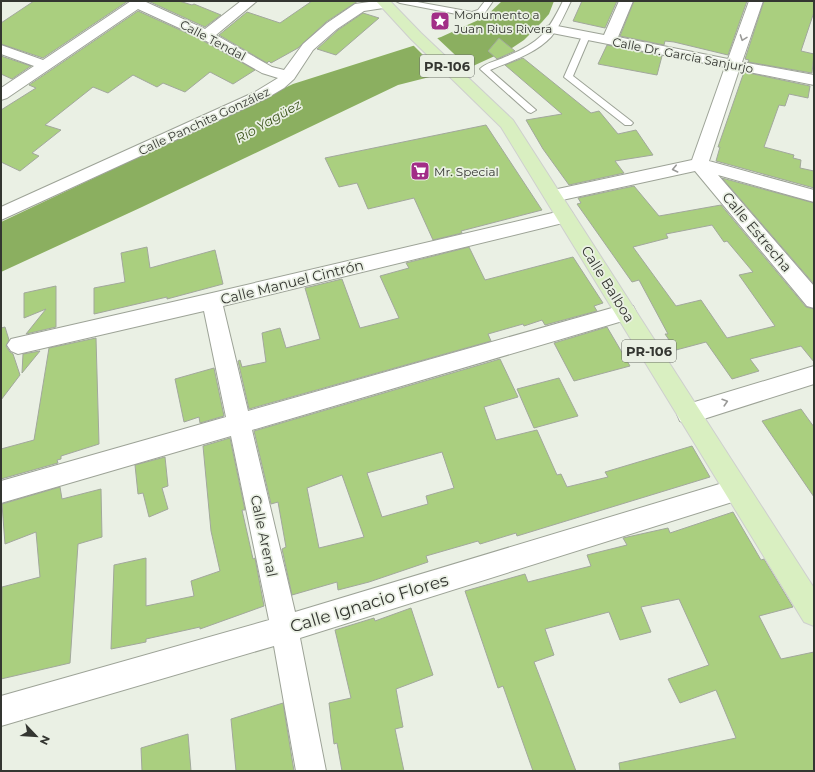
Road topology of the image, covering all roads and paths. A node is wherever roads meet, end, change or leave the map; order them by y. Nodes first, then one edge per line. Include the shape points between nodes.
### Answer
1 (250, 1) edge
2 (489, 1) edge
3 (567, 1) edge
4 (626, 1) edge
5 (756, 1) edge
6 (138, 2) edge
7 (389, 2) edge
8 (552, 29) junction
9 (206, 35) junction
10 (586, 36) junction
11 (609, 40) junction
12 (1, 49) edge
13 (44, 65) junction
14 (733, 65) junction
15 (289, 76) junction
16 (814, 80) edge
17 (1, 95) edge
18 (531, 110) dead end
19 (628, 123) dead end
20 (700, 164) junction
21 (553, 196) junction
22 (814, 196) edge
23 (1, 214) edge
24 (565, 216) junction
25 (814, 300) edge
26 (212, 301) junction
27 (626, 312) junction
28 (18, 345) dead end
29 (814, 375) edge
30 (688, 414) junction
31 (239, 424) junction
32 (736, 490) junction
33 (1, 492) edge
34 (810, 597) edge
35 (284, 629) junction
36 (1, 711) edge
37 (311, 771) edge

1 - 9 street
2 - 7 lane via 481,12 472,15
3 - 8 lane
4 - 11 street
5 -> 14 street
6 - 9 street, Calle Tendal
6 - 13 street
7 - 15 street, Calle Panchita González via 360,7 332,26 308,47
7 - 21 main road, Calle Balboa / PR-106 via 416,36 507,124
8 - 10 street, Calle Dr. García Sanjurjo
8 - 18 lane via 545,38 528,49 484,69
9 - 15 street, Calle Tendal via 268,70
10 - 11 street, Calle Dr. García Sanjurjo
10 - 19 lane via 568,77
11 - 14 street, Calle Dr. García Sanjurjo
12 - 13 street
13 - 17 street
14 - 16 street, Calle Dr. García Sanjurjo
14 - 20 street
15 - 23 street, Calle Panchita González via 261,95
20 -> 21 street
20 - 22 street
20 - 25 street, Calle Estrecha
21 - 24 main road, Calle Balboa / PR-106
24 - 26 street, Calle Manuel Cintrón
24 - 27 main road, Calle Balboa / PR-106
26 - 28 street, Calle Manuel Cintrón
26 - 31 street, Calle Arenal
27 - 30 main road, Calle Balboa / PR-106
27 - 31 street
30 -> 29 street
30 - 32 main road, Calle Balboa / PR-106
31 - 33 street
31 - 35 street, Calle Arenal
32 - 34 main road, Calle Balboa / PR-106
32 - 35 street, Calle Ignacio Flores
35 - 36 street, Calle Ignacio Flores
35 - 37 street, Calle Arenal

